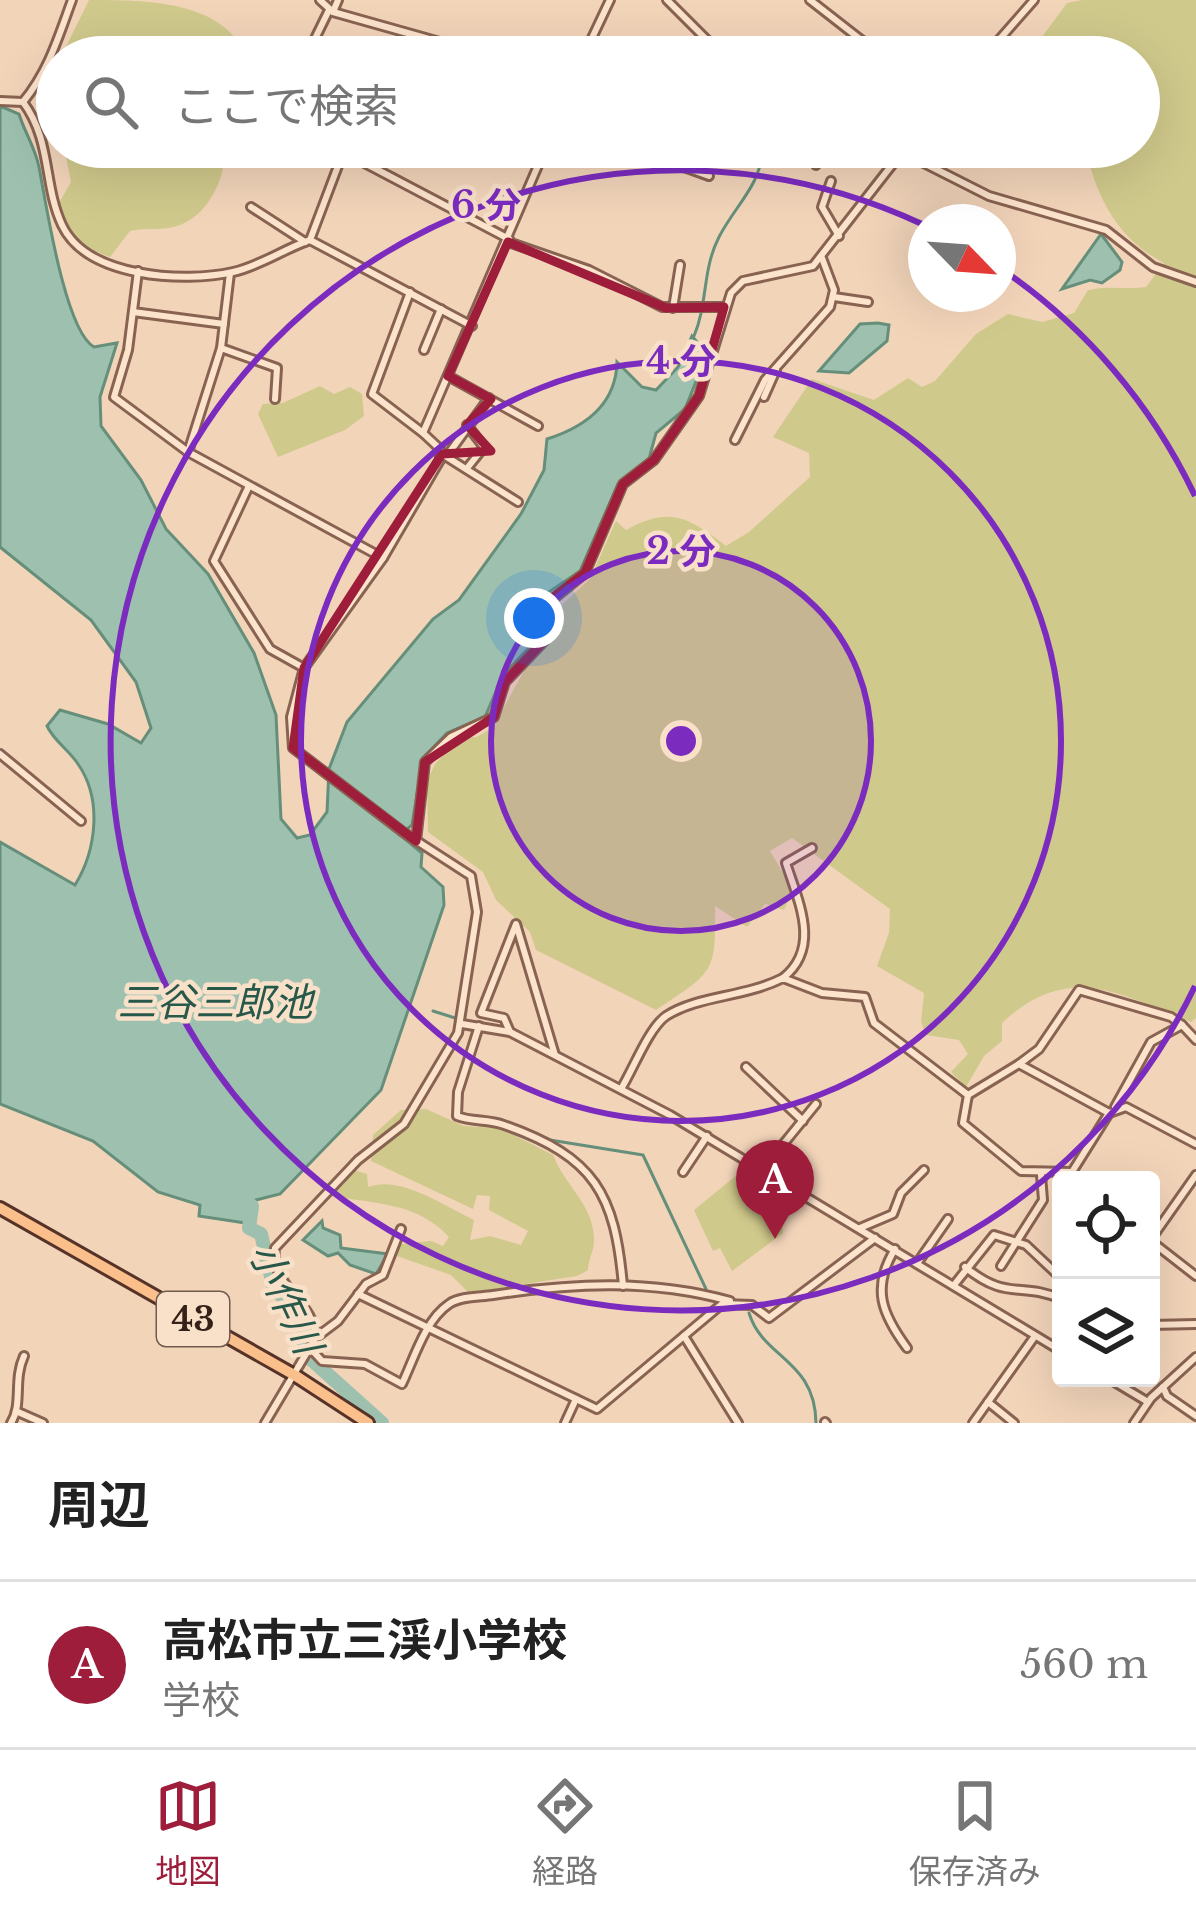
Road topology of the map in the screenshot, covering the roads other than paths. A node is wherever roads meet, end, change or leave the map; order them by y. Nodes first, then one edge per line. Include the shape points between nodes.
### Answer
1 (72, 0) edge
2 (320, 0) edge
3 (338, 0) edge
4 (610, 0) edge
5 (667, 0) edge
6 (810, 0) edge
7 (1034, 0) edge
8 (331, 11) junction
9 (61, 36) edge
10 (317, 36) edge
11 (412, 36) edge
12 (593, 36) edge
13 (703, 36) edge
14 (857, 36) edge
15 (1002, 36) edge
16 (36, 83) edge
17 (0, 101) edge
18 (23, 102) junction
19 (36, 124) edge
20 (49, 168) edge
21 (337, 168) edge
22 (375, 168) edge
23 (537, 168) edge
24 (688, 168) edge
25 (890, 168) edge
26 (937, 168) edge
27 (710, 176) dead end
28 (831, 181) dead end
29 (251, 208) dead end
30 (839, 236) junction
31 (508, 240) junction
32 (308, 241) junction
33 (823, 258) junction
34 (680, 265) dead end
35 (138, 271) junction
36 (230, 273) junction
37 (1196, 282) edge
38 (410, 292) junction
39 (834, 297) junction
40 (868, 302) dead end
41 (724, 307) junction
42 (673, 308) junction
43 (441, 309) junction
44 (133, 312) junction
45 (225, 325) junction
46 (472, 326) junction
47 (221, 348) junction
48 (424, 350) dead end
49 (782, 363) junction
50 (448, 376) junction
51 (489, 398) junction
52 (764, 398) dead end
53 (275, 399) dead end
54 (467, 425) junction
55 (538, 426) dead end
56 (423, 433) junction
57 (735, 440) dead end
58 (188, 452) junction
59 (445, 454) junction
60 (468, 467) junction
61 (248, 488) junction
62 (518, 502) dead end
63 (383, 557) junction
64 (304, 668) junction
65 (0, 754) edge
66 (81, 821) dead end
67 (416, 842) junction
68 (812, 848) dead end
69 (782, 978) junction
70 (462, 1024) junction
71 (1182, 1025) junction
72 (479, 1026) junction
73 (510, 1032) junction
74 (1196, 1040) edge
75 (555, 1054) junction
76 (1019, 1064) junction
77 (746, 1067) dead end
78 (621, 1089) junction
79 (968, 1095) junction
80 (816, 1104) dead end
81 (1112, 1110) junction
82 (803, 1120) junction
83 (707, 1136) junction
84 (1196, 1144) edge
85 (763, 1169) junction
86 (924, 1170) dead end
87 (1077, 1171) edge
88 (683, 1172) dead end
89 (1041, 1174) junction
90 (1052, 1175) edge
91 (1196, 1175) edge
92 (0, 1208) edge
93 (948, 1219) dead end
94 (1160, 1227) edge
95 (860, 1228) junction
96 (401, 1229) dead end
97 (876, 1237) junction
98 (1016, 1240) junction
99 (1160, 1247) edge
100 (895, 1249) junction
101 (918, 1262) junction
102 (1001, 1265) dead end
103 (1052, 1266) edge
104 (965, 1267) junction
105 (1196, 1276) edge
106 (954, 1285) junction
107 (623, 1288) junction
108 (358, 1294) junction
109 (1052, 1295) edge
110 (730, 1300) junction
111 (1196, 1324) edge
112 (1160, 1325) edge
113 (429, 1328) junction
114 (684, 1336) junction
115 (1035, 1336) junction
116 (316, 1337) junction
117 (1052, 1346) edge
118 (908, 1348) dead end
119 (309, 1354) junction
120 (24, 1356) dead end
121 (1196, 1357) edge
122 (296, 1376) junction
123 (1123, 1387) edge
124 (1163, 1387) junction
125 (576, 1399) junction
126 (988, 1402) junction
127 (1148, 1402) junction
128 (18, 1412) junction
129 (1196, 1416) edge
130 (11, 1423) edge
131 (44, 1423) edge
132 (265, 1423) edge
133 (368, 1423) edge
134 (565, 1423) edge
135 (738, 1423) edge
136 (973, 1423) edge
137 (1014, 1423) edge
138 (1134, 1423) edge

1 - 9 street
2 - 8 street
3 - 8 street
4 - 12 street
5 - 13 street
6 - 14 street
7 - 15 street
8 - 10 street
8 - 11 street
16 - 18 street
17 - 18 street
18 - 19 street
20 - 35 street via 70,238
21 - 32 street
22 - 31 street
23 - 31 street
24 - 27 street
25 - 30 street
26 - 37 street via 989,196 1106,230 1153,267
28 - 30 street via 821,207
29 - 32 street
30 - 33 street
31 - 42 street
31 - 46 street
32 - 36 street
32 - 38 street
33 - 39 street
33 - 41 street via 743,281
34 - 42 street
35 - 36 street
35 - 44 street
36 - 45 street
38 - 43 street
38 - 56 street via 372,394
39 - 40 street
39 - 49 street
41 - 42 street
41 - 67 street via 699,397 654,460 623,484 585,573 548,603 540,647 509,676 494,717 451,736 425,762
43 - 46 street
43 - 48 street
44 - 45 street
44 - 58 street via 114,397
45 - 47 street
46 - 50 street
47 - 53 street via 277,368
47 - 58 street
49 - 52 street
49 - 57 street via 764,380
50 - 51 street
50 - 56 street
51 - 54 street
51 - 55 street
54 - 59 street
54 - 60 street via 484,447
56 - 59 street
58 - 61 street
59 - 60 street
59 - 63 street
60 - 62 street
61 - 63 street
61 - 64 street via 214,561 270,649
63 - 64 street
64 - 67 street via 291,716 293,748
65 - 66 street
67 - 70 street via 475,881
68 - 69 street via 786,863 807,942
69 - 78 street via 664,1017
69 - 79 street via 865,997 874,1023
70 - 72 street
70 - 116 street via 404,1124 278,1240 275,1269
71 - 74 street
71 - 76 street via 1079,990 1039,1049
71 - 81 street via 1151,1042
72 - 73 street
72 - 107 street via 458,1117 500,1123 575,1158 614,1212
73 - 75 street
73 - 75 street via 504,1018 482,1013 516,924
75 - 78 street
76 - 79 street
76 - 81 street
77 - 82 street
78 - 83 street
79 - 89 street via 963,1123 1021,1171
80 - 82 street
81 - 84 street via 1126,1107
81 - 87 street
82 - 85 street
83 - 85 street
83 - 88 street
85 - 95 street
86 - 95 street via 893,1214
89 - 90 street
89 - 98 street via 1043,1200
91 - 94 street
92 - 122 main road, 43
93 - 101 street
95 - 97 street
96 - 108 street via 383,1275
97 - 100 street
97 - 110 street via 769,1318
98 - 102 street
98 - 103 street
98 - 104 street via 991,1237
99 - 105 street
100 - 101 street
100 - 118 street via 881,1272 881,1304
101 - 106 street
104 - 106 street
104 - 109 street via 998,1290
106 - 115 street
107 - 110 street via 680,1288
107 - 113 street via 589,1281 458,1300
108 - 113 street
108 - 116 street
110 - 114 street
111 - 112 street
113 - 119 street via 403,1384 365,1364
113 - 125 street
114 - 125 street via 597,1409
114 - 135 street
115 - 117 street
115 - 126 street
116 - 119 street
119 - 122 street
120 - 128 street via 14,1379
121 - 124 street
122 - 132 street
122 - 133 main road, 43
123 - 127 street
124 - 127 street
124 - 129 street
125 - 134 street
126 - 136 street
126 - 137 street
127 - 138 street
128 - 130 street
128 - 131 street

